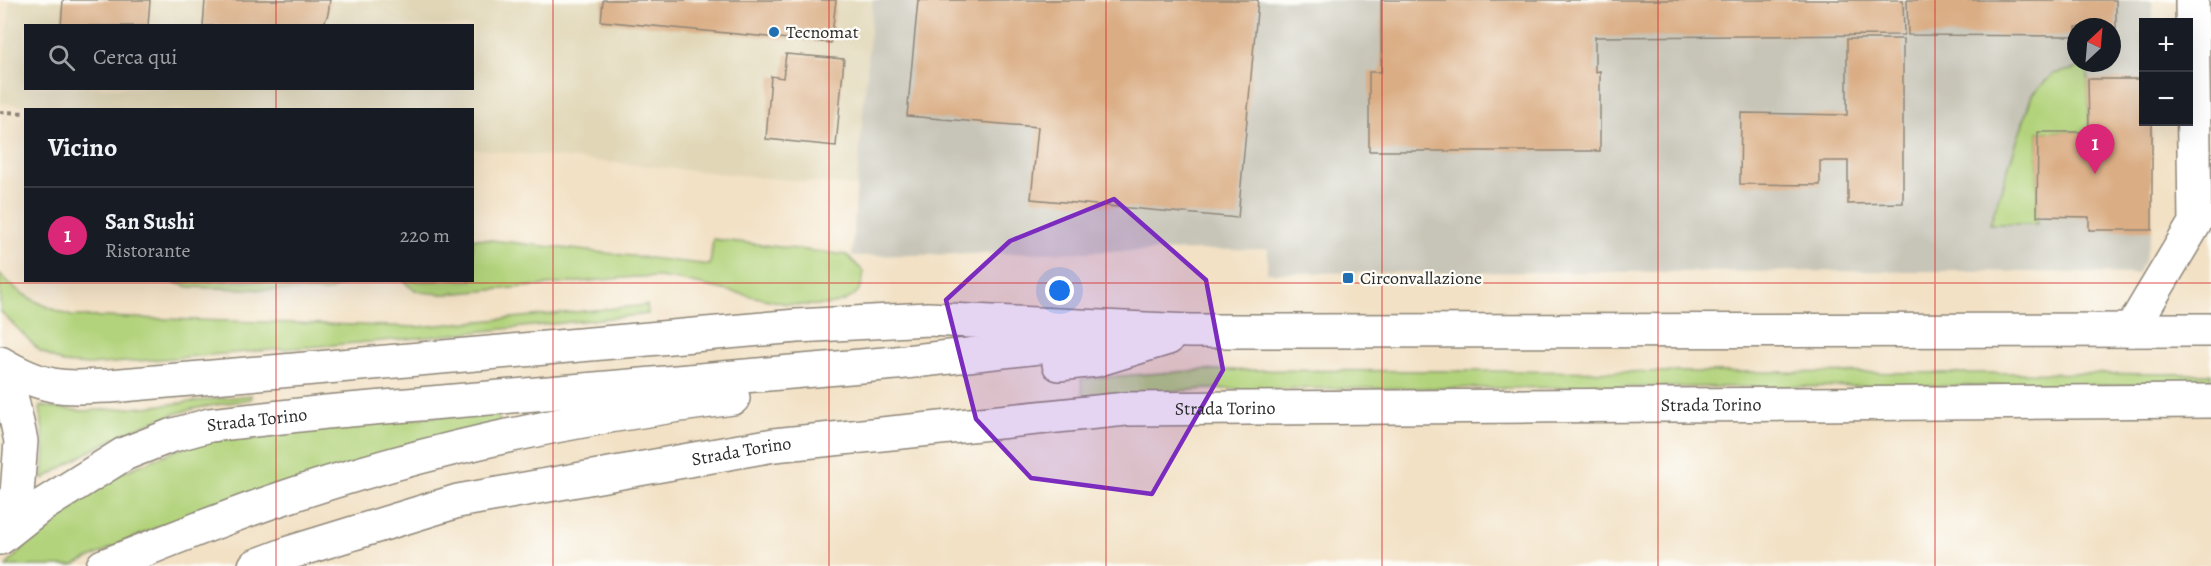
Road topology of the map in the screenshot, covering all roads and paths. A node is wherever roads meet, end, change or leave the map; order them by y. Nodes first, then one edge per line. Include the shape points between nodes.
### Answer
1 (2192, 0) edge
2 (0, 112) edge
3 (24, 113) edge
4 (2203, 179) edge
5 (2203, 237) edge
6 (2131, 330) junction
7 (2211, 330) edge
8 (1190, 331) junction
9 (0, 363) edge
10 (0, 373) edge
11 (2211, 401) edge
12 (0, 533) edge
13 (0, 538) edge
14 (103, 566) edge
15 (255, 566) edge

1 - 4 main road
2 - 3 path
4 - 5 main road
5 - 6 main road
6 - 7 main road, Strada Torino
6 - 8 main road, Strada Torino
8 - 9 main road, Strada Torino via 928,319 797,326 66,388 41,383
8 - 13 main road, Strada Torino via 896,363 210,425 124,454 38,508
8 - 14 main road via 1096,360 663,407 536,429 363,473 268,503
10 - 12 main road via 11,395 21,441 17,494
11 - 15 main road, Strada Torino via 1126,409 774,445 458,501

